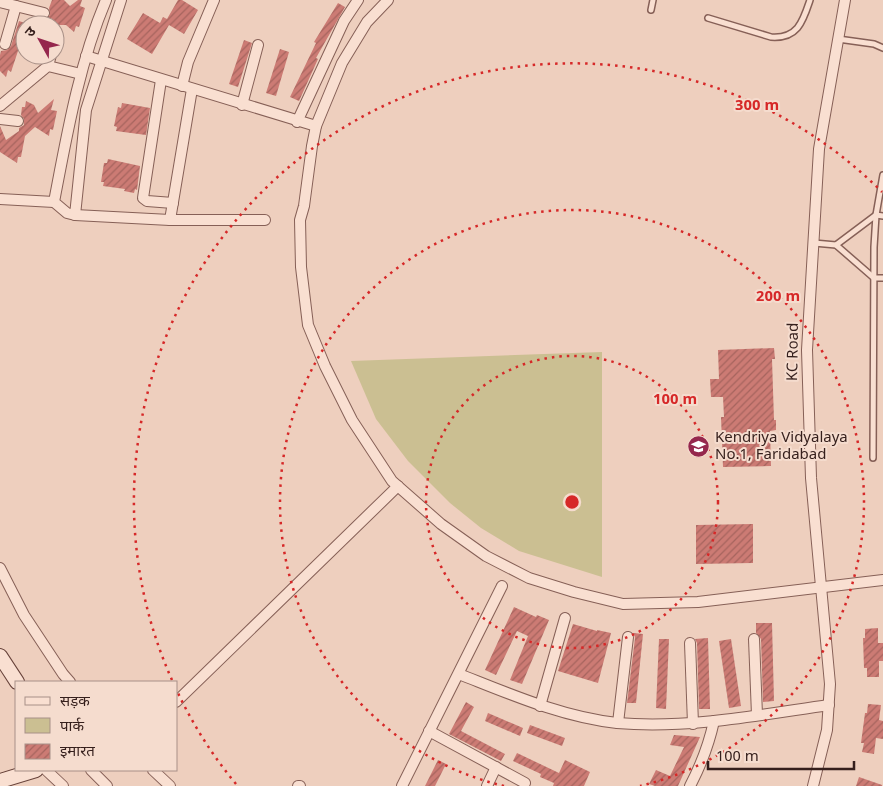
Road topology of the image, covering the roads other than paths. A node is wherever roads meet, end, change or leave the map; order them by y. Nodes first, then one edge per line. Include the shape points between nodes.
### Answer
1 (106, 0) edge
2 (121, 0) edge
3 (214, 0) edge
4 (358, 0) edge
5 (388, 0) edge
6 (653, 0) edge
7 (810, 0) edge
8 (845, 0) edge
9 (0, 2) edge
10 (16, 6) junction
11 (651, 10) dead end
12 (44, 13) dead end
13 (708, 18) dead end
14 (838, 39) junction
15 (5, 44) dead end
16 (258, 44) dead end
17 (883, 48) edge
18 (86, 56) junction
19 (101, 61) junction
20 (48, 66) joint
21 (81, 74) junction
22 (161, 80) junction
23 (187, 88) junction
24 (242, 105) junction
25 (0, 106) edge
26 (0, 119) edge
27 (18, 121) dead end
28 (297, 122) junction
29 (316, 126) junction
30 (883, 175) edge
31 (0, 199) edge
32 (54, 202) junction
33 (173, 203) junction
34 (75, 215) junction
35 (876, 215) junction
36 (883, 216) edge
37 (170, 220) junction
38 (265, 220) dead end
39 (814, 243) junction
40 (836, 246) junction
41 (874, 278) junction
42 (883, 278) edge
43 (873, 458) dead end
44 (398, 486) junction
45 (0, 568) edge
46 (883, 580) edge
47 (502, 586) dead end
48 (821, 587) junction
49 (565, 618) dead end
50 (628, 637) dead end
51 (754, 639) dead end
52 (690, 643) dead end
53 (0, 656) edge
54 (4, 671) edge
55 (458, 674) junction
56 (16, 681) edge
57 (69, 681) edge
58 (178, 700) edge
59 (828, 704) junction
60 (540, 706) junction
61 (757, 715) junction
62 (714, 721) junction
63 (618, 723) junction
64 (693, 724) junction
65 (430, 731) junction
66 (496, 767) junction
67 (33, 771) edge
68 (47, 771) edge
69 (92, 771) edge
70 (154, 771) edge
71 (0, 781) edge
72 (525, 783) dead end
73 (63, 786) edge
74 (107, 786) edge
75 (170, 786) edge
76 (402, 786) edge
77 (487, 786) edge
78 (690, 786) edge
79 (812, 786) edge

1 - 18 street
2 - 19 street
3 - 23 street via 188,62
4 - 28 street via 344,21
5 - 29 street via 367,22 342,63
6 - 11 lane
7 - 13 lane via 804,19 796,30 781,38
8 - 14 street, KC Road
9 - 10 street
10 - 12 street
10 - 15 street
14 - 17 lane
14 - 39 street, KC Road via 818,149
16 - 24 street
18 - 19 street
18 - 21 street
19 - 22 street
19 - 34 street via 86,110
20 - 21 street
20 - 25 street
21 - 32 street
22 - 23 street
22 - 33 street via 143,198
23 - 24 street
23 - 33 street
24 - 28 street
26 - 27 street
28 - 29 street
29 - 44 street via 300,220 308,325 352,420
30 - 35 lane
31 - 32 street
32 - 34 street via 67,213
33 - 37 street
34 - 37 street
35 - 36 lane
35 - 40 lane
35 - 41 lane
37 - 38 street
39 - 40 lane
39 - 48 street, KC Road via 807,350 811,478
40 - 41 lane
41 - 42 lane
41 - 43 lane
44 - 48 street via 441,524 486,556 529,578 623,604 698,602
44 - 58 street
45 - 57 street via 24,615
46 - 48 street
47 - 55 street
48 - 59 street, KC Road via 830,684
49 - 60 street
50 - 63 street
51 - 61 street
52 - 64 street
53 - 54 street
54 - 56 street
55 - 60 street
55 - 65 street
59 - 61 street
59 - 79 street, KC Road via 827,730
60 - 63 street
61 - 62 street
62 - 64 street
62 - 78 street via 710,741
63 - 64 street
65 - 66 street
65 - 76 street
66 - 72 street
66 - 77 street
67 - 71 street
68 - 73 street
69 - 74 street
70 - 75 street

